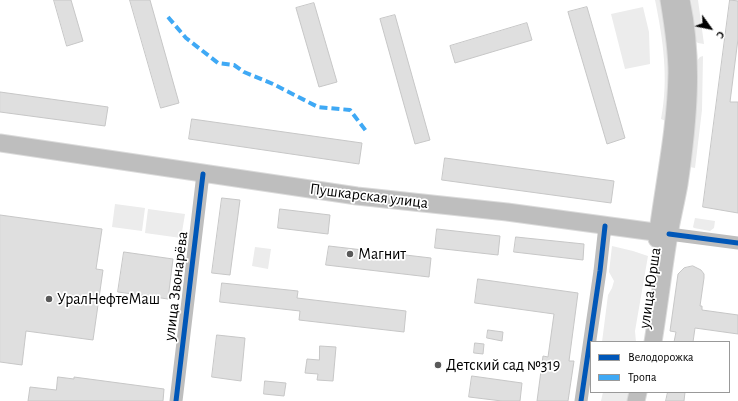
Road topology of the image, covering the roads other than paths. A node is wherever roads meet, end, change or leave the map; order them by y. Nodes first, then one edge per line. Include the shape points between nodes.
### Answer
1 (669, 0) edge
2 (681, 0) edge
3 (0, 143) edge
4 (203, 174) junction
5 (605, 226) junction
6 (664, 234) junction
7 (738, 243) edge
8 (590, 341) edge
9 (643, 341) edge
10 (653, 341) edge
11 (590, 343) edge
12 (176, 401) edge
13 (582, 401) edge

1 - 6 main road via 677,71
2 - 6 main road via 688,52 689,97 679,184
3 - 4 main road, Пушкарская улица
4 - 5 main road, Пушкарская улица via 357,196 507,212
4 - 12 street, улица Звонарёва
5 - 6 main road, Пушкарская улица
5 - 8 street
6 - 7 street, Пушкарская улица
6 - 9 main road, улица Юрша
6 - 10 main road, улица Юрша
11 - 13 street

